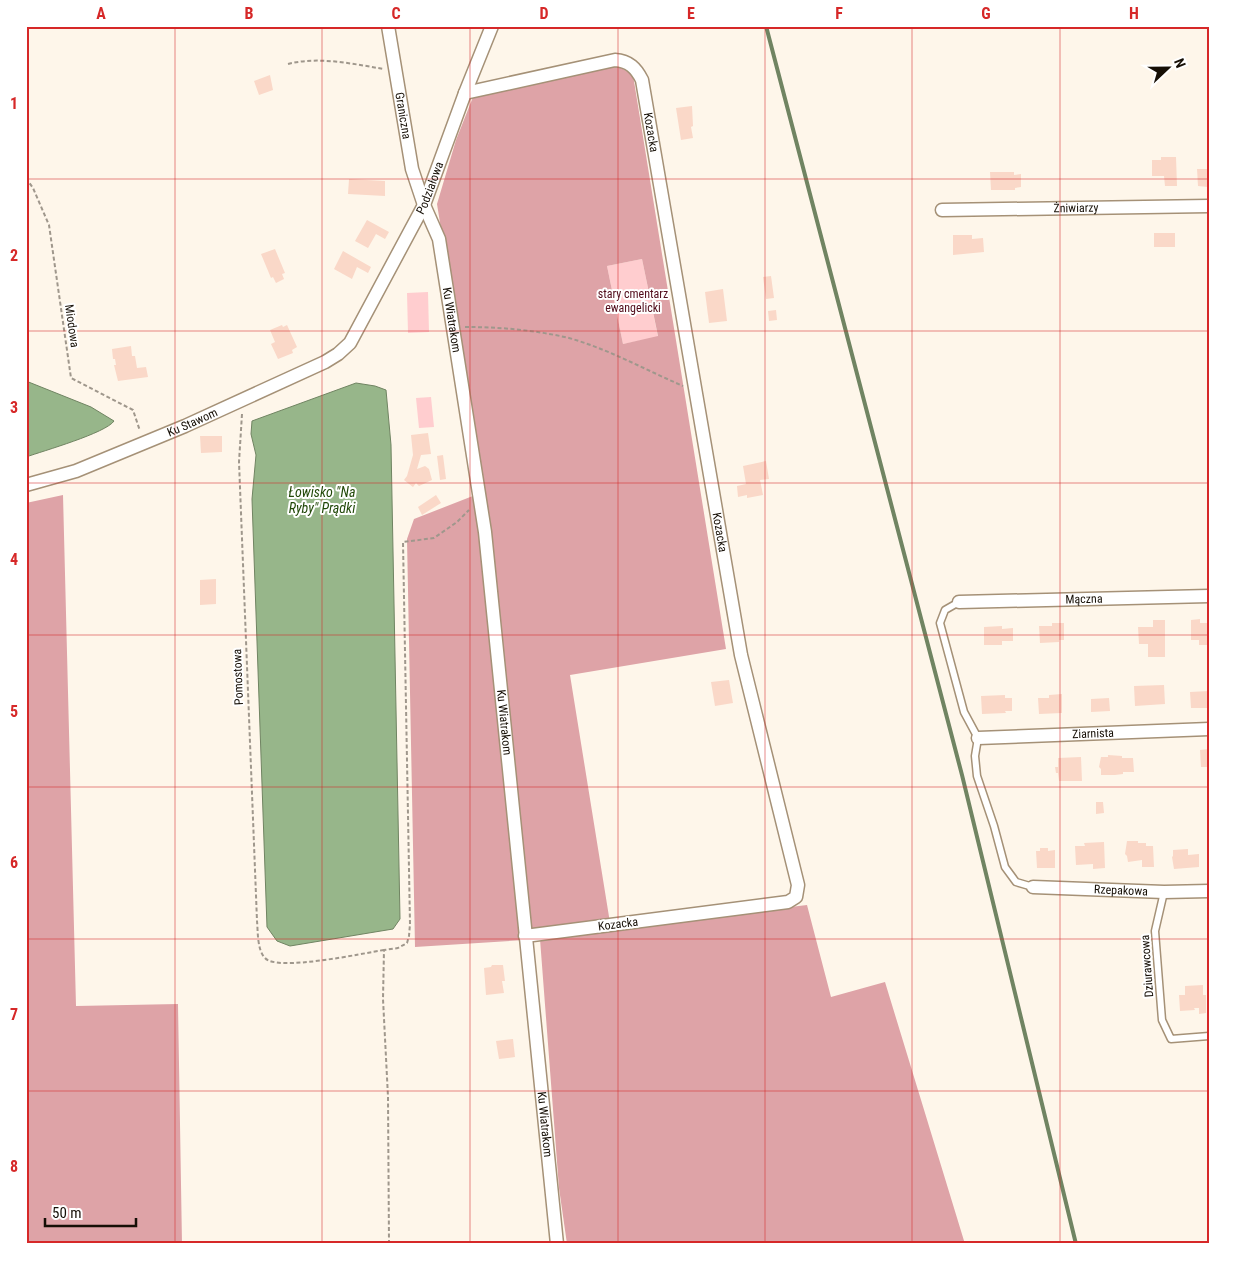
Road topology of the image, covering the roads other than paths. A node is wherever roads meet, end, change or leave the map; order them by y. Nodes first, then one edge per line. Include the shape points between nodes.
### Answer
1 (388, 26) edge
2 (492, 26) edge
3 (465, 93) junction
4 (424, 205) junction
5 (1209, 206) edge
6 (942, 210) dead end
7 (350, 342) joint
8 (26, 485) edge
9 (1209, 596) edge
10 (959, 602) joint
11 (1209, 729) edge
12 (978, 738) junction
13 (1033, 887) joint
14 (1209, 891) edge
15 (1164, 892) junction
16 (526, 936) junction
17 (1209, 1036) edge
18 (557, 1244) edge

1 - 4 street, Graniczna via 412,170
2 - 3 street, Podziałowa
3 - 4 street, Podziałowa
3 - 16 street, Kozacka via 615,60 629,63 638,72 644,86 740,655 798,877 798,892 788,902
4 - 7 street, Podziałowa
4 - 16 street, Ku Wiatrakom via 439,238 485,532
5 - 6 street, Żniwiarzy
7 - 8 street, Ku Stawom via 326,362 243,400 76,471
9 - 10 street, Mączna
10 - 12 lane via 945,610 940,623 964,712
11 - 12 street, Ziarnista
12 - 13 lane via 977,776 1005,867 1016,882
13 - 15 street, Rzepakowa
14 - 15 street, Rzepakowa
15 - 17 lane, Dziurawcowa via 1156,931 1162,1020 1171,1038
16 - 18 street, Ku Wiatrakom

